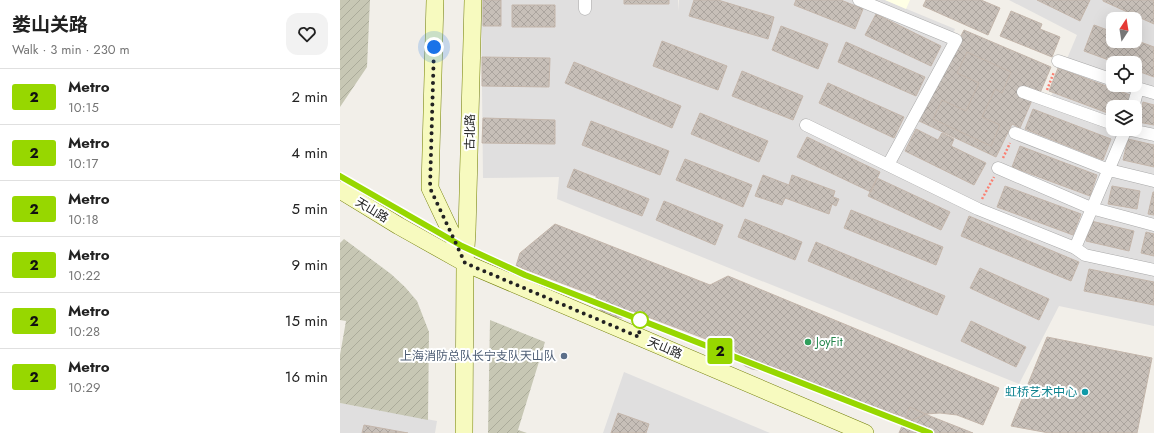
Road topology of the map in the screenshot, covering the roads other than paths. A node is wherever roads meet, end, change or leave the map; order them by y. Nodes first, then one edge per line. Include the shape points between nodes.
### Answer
1 (434, 0) edge
2 (473, 0) edge
3 (859, 0) edge
4 (1058, 61) road end
5 (1106, 78) edge
6 (1142, 90) edge
7 (1023, 92) dead end
8 (1154, 93) edge
9 (1106, 122) edge
10 (806, 125) dead end
11 (1142, 132) edge
12 (1015, 133) dead end
13 (1154, 135) edge
14 (1123, 136) edge
15 (888, 165) junction
16 (998, 168) dead end
17 (1109, 170) junction
18 (1154, 181) edge
19 (340, 190) edge
20 (1091, 208) junction
21 (1154, 224) edge
22 (1075, 248) junction
23 (465, 263) junction
24 (1154, 270) edge
25 (464, 433) edge
26 (865, 433) edge

1 - 23 main road, 古北路 via 430,188
2 - 23 main road, 古北路
3 - 15 street via 956,40
4 - 5 street
6 - 8 street
7 - 9 street
10 - 15 street
11 - 13 street
12 - 17 street
14 - 17 street
15 - 22 street via 978,209
16 - 20 street
17 - 18 street
17 - 20 street
19 - 23 main road, 天山路
20 - 21 street
20 - 22 street
22 - 24 street via 1085,255
23 - 25 main road, 古北路
23 - 26 main road, 天山路

